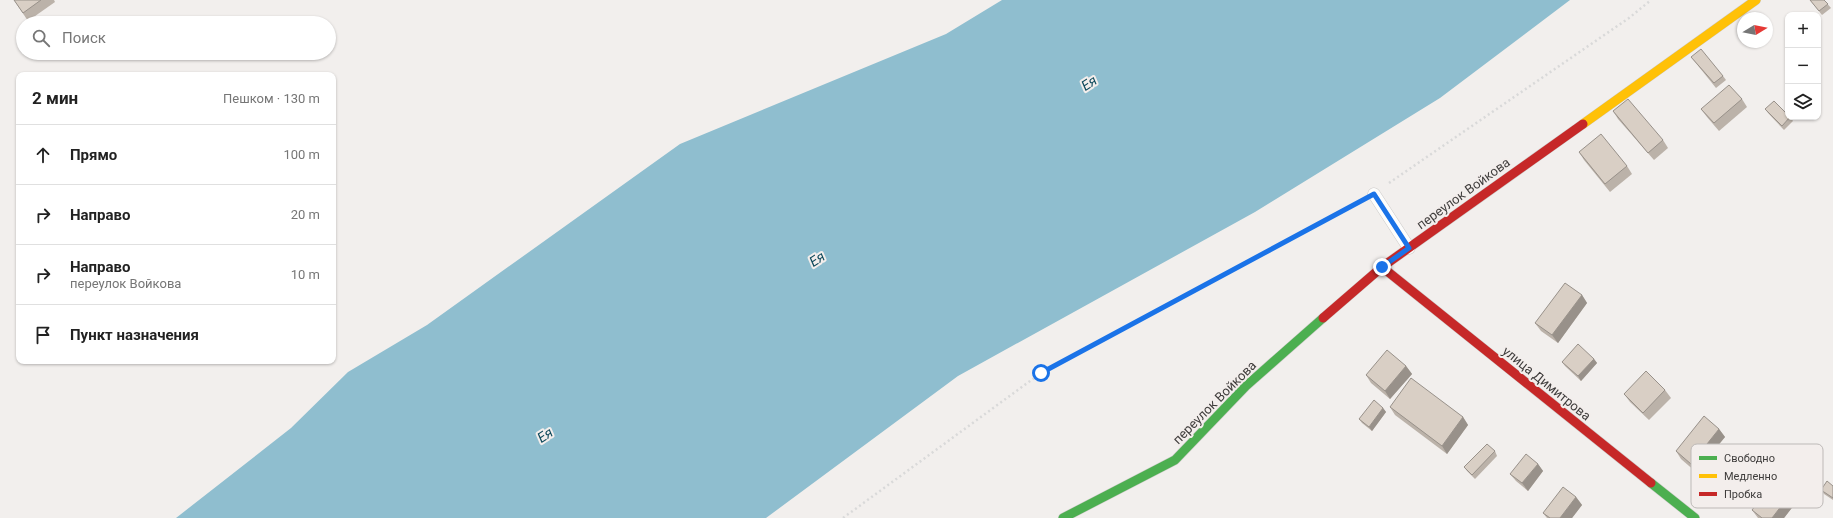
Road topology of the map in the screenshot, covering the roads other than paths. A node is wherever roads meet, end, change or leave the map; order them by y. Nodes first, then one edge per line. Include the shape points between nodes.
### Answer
1 (1756, 0) edge
2 (1374, 194) road end
3 (1409, 248) junction
4 (1382, 267) junction
5 (1063, 518) edge
6 (1695, 518) edge

1 - 3 street, переулок Войкова
2 - 3 lane
3 - 4 street, переулок Войкова
4 - 5 street, переулок Войкова via 1246,386 1175,460
4 - 6 street, улица Димитрова

